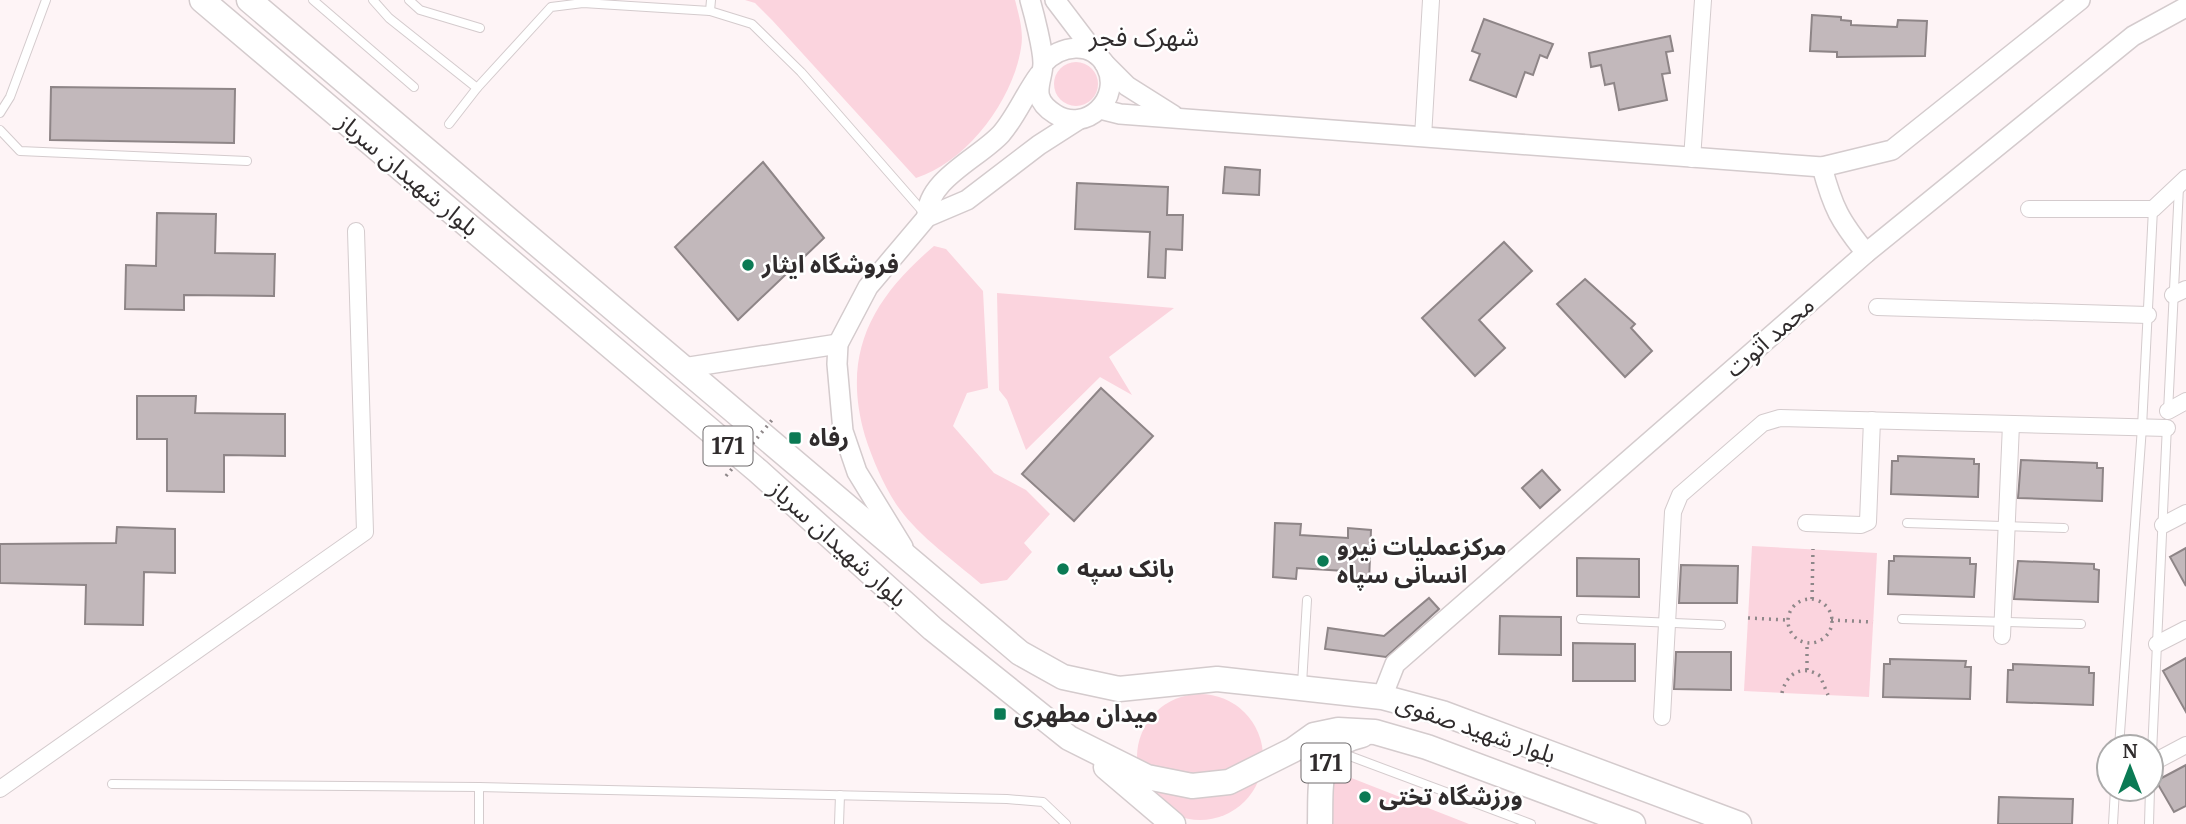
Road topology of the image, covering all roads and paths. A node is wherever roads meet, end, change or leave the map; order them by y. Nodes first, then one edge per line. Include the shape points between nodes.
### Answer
1 (46, 0) edge
2 (202, 0) edge
3 (249, 0) edge
4 (313, 0) edge
5 (373, 0) edge
6 (409, 0) edge
7 (712, 0) edge
8 (1030, 0) edge
9 (1055, 0) edge
10 (1430, 0) edge
11 (1703, 0) edge
12 (2080, 0) edge
13 (2186, 7) edge
14 (710, 11) junction
15 (480, 28) dead end
16 (1101, 59) junction
17 (1041, 69) junction
18 (414, 87) dead end
19 (477, 88) junction
20 (1100, 109) junction
21 (0, 113) edge
22 (1177, 117) junction
23 (1078, 120) junction
24 (449, 124) dead end
25 (0, 130) edge
26 (1423, 137) junction
27 (1692, 159) junction
28 (247, 161) dead end
29 (1822, 167) junction
30 (2183, 180) edge
31 (2029, 209) dead end
32 (2153, 209) junction
33 (927, 217) junction
34 (356, 231) dead end
35 (1866, 253) junction
36 (2180, 292) edge
37 (1877, 307) dead end
38 (2148, 315) junction
39 (838, 344) junction
40 (683, 368) junction
41 (2186, 401) edge
42 (2168, 411) junction
43 (772, 420) dead end
44 (1872, 420) junction
45 (2011, 424) junction
46 (2143, 427) junction
47 (2167, 428) junction
48 (726, 476) dead end
49 (2186, 513) edge
50 (1806, 523) dead end
51 (1907, 523) dead end
52 (2163, 525) junction
53 (2007, 526) junction
54 (2064, 528) dead end
55 (1813, 549) dead end
56 (915, 565) junction
57 (1812, 599) junction
58 (1307, 600) dead end
59 (1748, 618) dead end
60 (1581, 619) dead end
61 (1902, 619) dead end
62 (1787, 620) junction
63 (1832, 621) junction
64 (1873, 622) dead end
65 (1667, 623) junction
66 (2081, 624) dead end
67 (1721, 625) dead end
68 (2003, 629) junction
69 (2186, 629) edge
70 (1807, 643) junction
71 (2157, 644) junction
72 (1807, 670) junction
73 (1302, 687) junction
74 (1119, 689) joint
75 (1782, 692) dead end
76 (1828, 695) dead end
77 (1382, 697) junction
78 (1662, 717) dead end
79 (1375, 732) junction
80 (2120, 733) edge
81 (2153, 733) edge
82 (1069, 738) junction
83 (2186, 745) edge
84 (1293, 750) joint
85 (1333, 750) junction
86 (2165, 756) edge
87 (112, 784) dead end
88 (479, 787) junction
89 (0, 789) edge
90 (840, 795) junction
91 (2114, 803) edge
92 (2150, 803) edge
93 (479, 824) edge
94 (839, 824) edge
95 (1066, 824) edge
96 (1173, 824) edge
97 (1320, 824) edge
98 (1531, 824) edge
99 (1633, 824) edge
100 (1739, 824) edge
101 (2113, 824) edge
102 (2149, 824) edge

1 - 21 lane
2 - 82 main road, بلوار شهیدان سرباز / 171 via 747,463 933,629
3 - 40 main road, بلوار شهیدان سرباز / 171
4 - 18 lane
5 - 19 lane
6 - 15 lane via 421,10
7 - 14 lane
8 - 17 street
9 - 16 street
10 - 26 street
11 - 27 street
12 - 29 street via 1892,150
13 - 35 street, محمد آتوت via 2133,36
14 - 19 lane via 583,3 551,7
14 - 33 lane via 752,24 801,72
16 - 17 street via 1074,47 1051,55
16 - 20 street via 1111,87
16 - 22 street via 1127,86
17 - 23 street via 1040,98 1047,108
17 - 33 street via 1000,135 937,189 927,206
19 - 24 lane
20 - 22 street
20 - 23 street
22 - 26 street
23 - 33 street via 967,200
25 - 28 lane via 20,151
26 - 27 street
27 - 29 street
29 - 35 street via 1832,206
30 - 32 street
30 - 36 lane
31 - 32 street
32 - 38 lane
33 - 39 street via 868,287
34 - 89 street via 365,532
35 - 77 street, محمد آتوت via 1395,664
36 - 42 lane
37 - 38 street
38 - 46 lane
39 - 40 street
39 - 56 street via 844,430 858,472
40 - 56 main road, بلوار شهیدان سرباز / 171
41 - 42 street
42 - 47 lane
43 - 48 path, bridge
44 - 45 street
44 - 50 street via 1868,522
44 - 65 street via 1780,418 1763,423 1680,495 1673,512
45 - 46 street
45 - 53 street
46 - 47 street
46 - 80 lane
47 - 52 lane
49 - 52 street
51 - 53 lane
52 - 71 lane
53 - 54 lane
53 - 68 street
55 - 57 path
56 - 74 main road, بلوار شهیدان سرباز / 171 via 1020,653 1063,677
57 - 62 path via 1792,607
57 - 63 path via 1825,605
58 - 73 lane
59 - 62 path
60 - 65 lane
61 - 68 lane
62 - 70 path via 1791,634
63 - 64 path
63 - 70 path via 1824,638
65 - 67 lane
65 - 78 street
66 - 68 lane
69 - 71 street
70 - 72 path
71 - 81 lane
72 - 75 path via 1793,673
72 - 76 path via 1820,676
73 - 74 main road, بلوار شهید صفوی via 1217,679
73 - 77 main road, بلوار شهید صفوی
77 - 100 main road, بلوار شهید صفوی via 1442,713
79 - 84 main road, بلوار شهید صفوی via 1338,730 1314,735
79 - 85 main road, 171 via 1344,738
79 - 99 main road, بلوار شهید صفوی
82 - 84 main road, بلوار شهیدان سرباز / 171 via 1147,777 1192,786 1229,782
82 - 96 main road, 171
83 - 86 street
85 - 97 main road, 171 via 1321,776
85 - 98 lane
87 - 88 lane
88 - 90 lane
88 - 93 lane
90 - 94 lane
90 - 95 lane via 1043,802
91 - 101 lane
92 - 102 lane

